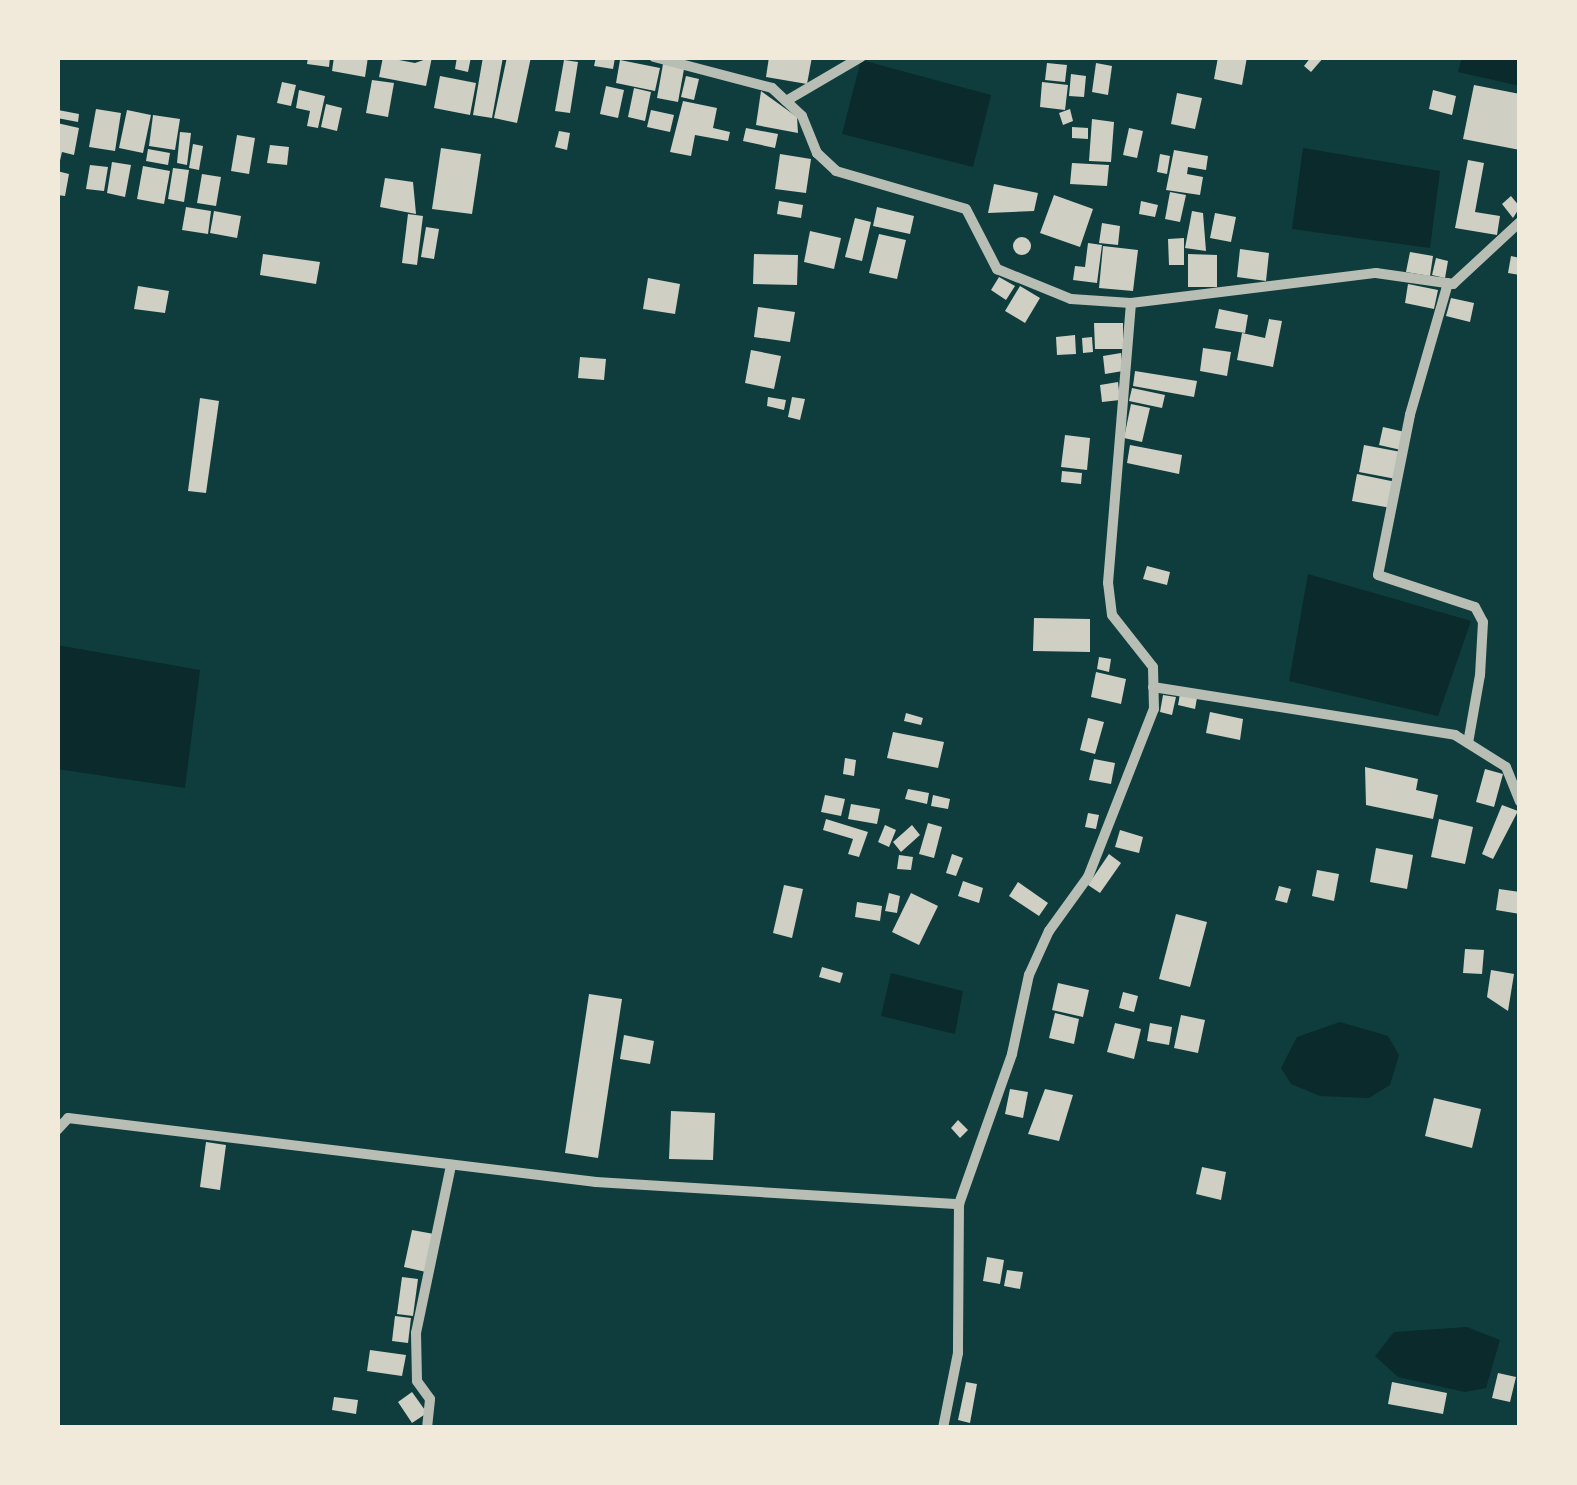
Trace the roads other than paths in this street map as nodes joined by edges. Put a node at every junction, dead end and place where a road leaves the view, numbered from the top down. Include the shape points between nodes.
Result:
1 (654, 57) edge
2 (739, 57) edge
3 (861, 57) edge
4 (734, 75) junction
5 (786, 101) junction
6 (1520, 221) edge
7 (1448, 283) junction
8 (1131, 303) junction
9 (1154, 687) junction
10 (1468, 743) junction
11 (1520, 801) edge
12 (57, 1130) edge
13 (451, 1165) junction
14 (958, 1204) junction
15 (427, 1428) edge
16 (943, 1428) edge

1 - 4 street
2 - 4 street
3 - 5 street
4 - 5 street
5 - 8 street via 836,171 966,209 997,269 1071,298
6 - 7 street
7 - 8 street via 1376,273
7 - 10 street via 1378,575 1475,607 1483,622
8 - 9 street via 1108,583 1112,615 1153,668
9 - 10 street
9 - 14 street via 1148,739 1124,775 1088,878 1029,975 1012,1054
10 - 11 street via 1506,766
12 - 13 street via 68,1118
13 - 14 street
13 - 15 street via 416,1334 417,1382 430,1399
14 - 16 street via 958,1353

